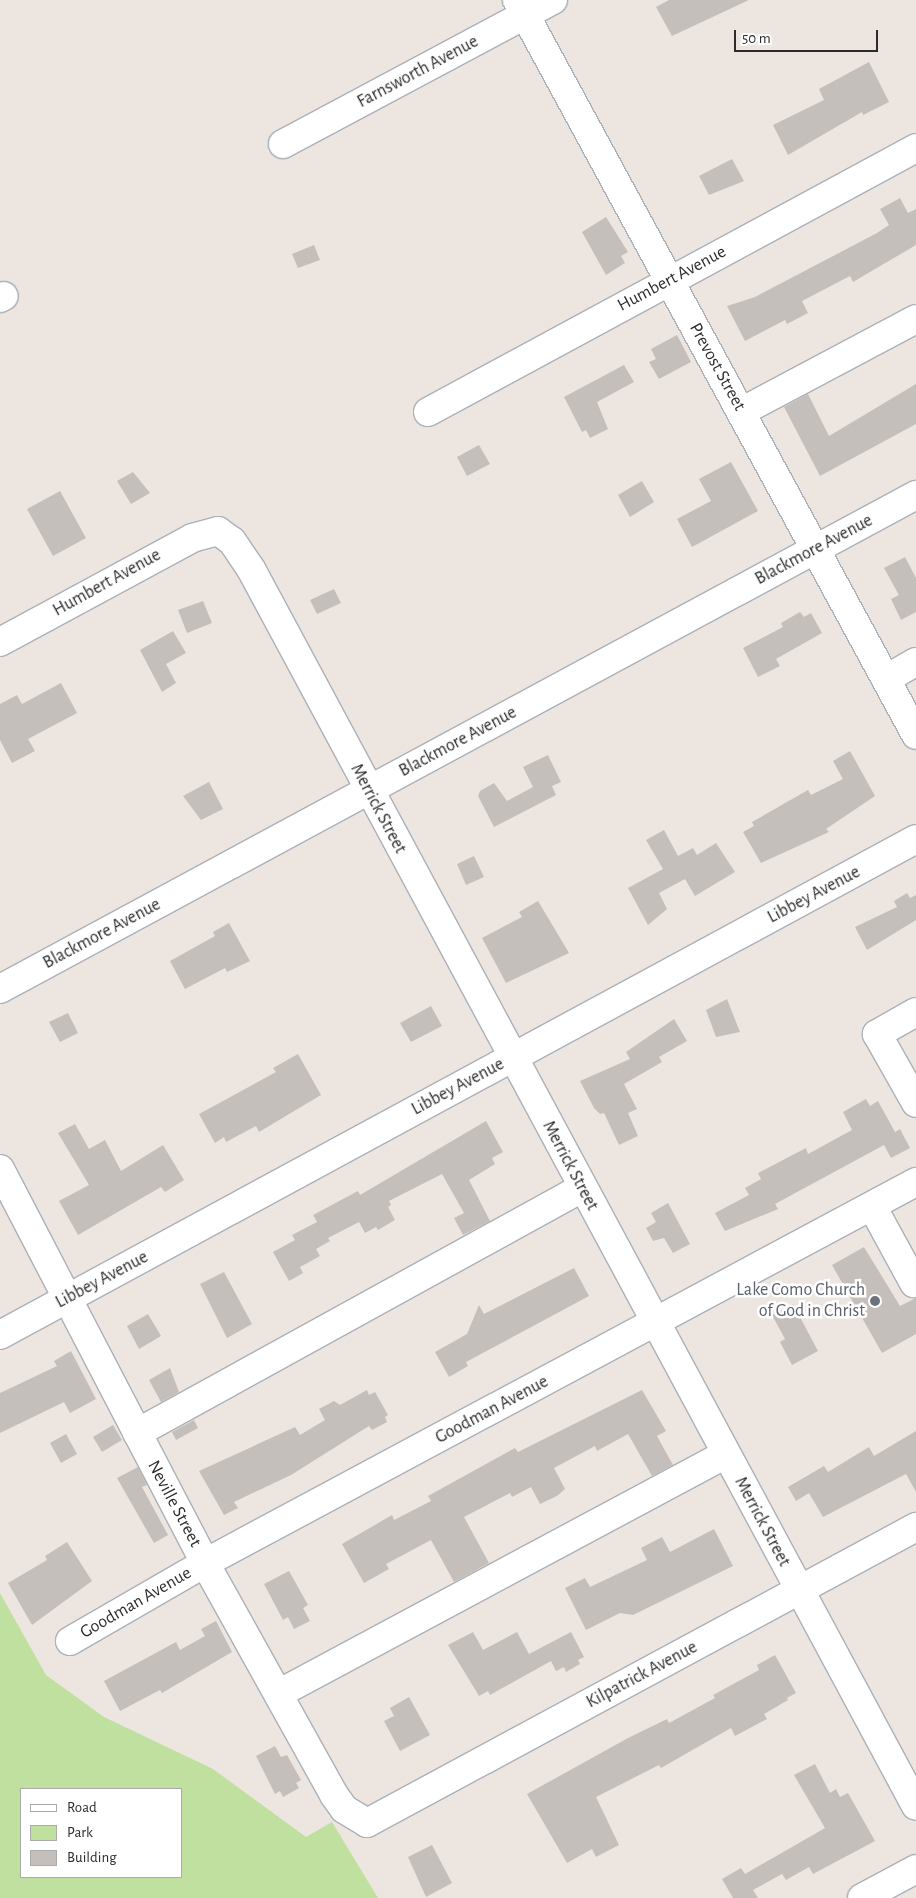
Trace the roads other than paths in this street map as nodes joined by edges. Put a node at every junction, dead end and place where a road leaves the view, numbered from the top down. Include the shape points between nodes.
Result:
1 (553, 0) edge
2 (521, 8) edge
3 (283, 144) dead end
4 (916, 148) edge
5 (669, 280) junction
6 (916, 320) edge
7 (428, 412) dead end
8 (741, 412) junction
9 (916, 495) edge
10 (218, 531) joint
11 (815, 549) junction
12 (0, 642) edge
13 (916, 662) edge
14 (886, 679) junction
15 (916, 735) edge
16 (368, 791) junction
17 (916, 839) edge
18 (0, 989) edge
19 (916, 1013) edge
20 (512, 1058) junction
21 (916, 1103) edge
22 (0, 1170) edge
23 (582, 1188) junction
24 (913, 1191) edge
25 (872, 1206) junction
26 (914, 1283) dead end
27 (66, 1299) junction
28 (655, 1322) junction
29 (0, 1335) edge
30 (137, 1433) junction
31 (726, 1454) junction
32 (916, 1527) edge
33 (205, 1563) junction
34 (799, 1590) junction
35 (70, 1641) dead end
36 (278, 1694) junction
37 (916, 1806) edge
38 (367, 1823) joint
39 (916, 1869) edge
40 (862, 1898) edge

1 - 2 street, Farnsworth Avenue
2 - 3 street, Farnsworth Avenue
2 - 5 street, Prevost Street
4 - 5 street, Humbert Avenue
5 - 7 street, Humbert Avenue
5 - 8 street, Prevost Street
6 - 8 street
8 - 11 street, Prevost Street
9 - 11 street, Blackmore Avenue
10 - 12 street, Humbert Avenue via 192,538
10 - 16 street, Merrick Street via 232,541 251,568
11 - 14 street, Prevost Street
11 - 16 street, Blackmore Avenue
13 - 14 street
14 - 15 street, Prevost Street
16 - 18 street, Blackmore Avenue
16 - 20 street, Merrick Street
17 - 20 street, Libbey Avenue
19 - 21 street via 877,1034
20 - 23 street, Merrick Street
20 - 27 street, Libbey Avenue
22 - 27 street, Neville Street
23 - 28 street, Merrick Street
23 - 30 street
24 - 25 street, Goodman Avenue
25 - 26 street
25 - 28 street, Goodman Avenue
27 - 29 street, Libbey Avenue
27 - 30 street, Neville Street
28 - 31 street, Merrick Street
28 - 33 street, Goodman Avenue
30 - 33 street, Neville Street
31 - 34 street, Merrick Street
31 - 36 street
32 - 34 street, Kilpatrick Avenue
33 - 35 street, Goodman Avenue
33 - 36 street, Neville Street
34 - 37 street, Merrick Street
34 - 38 street, Kilpatrick Avenue
36 - 38 street, Neville Street via 334,1795 344,1809
39 - 40 street

